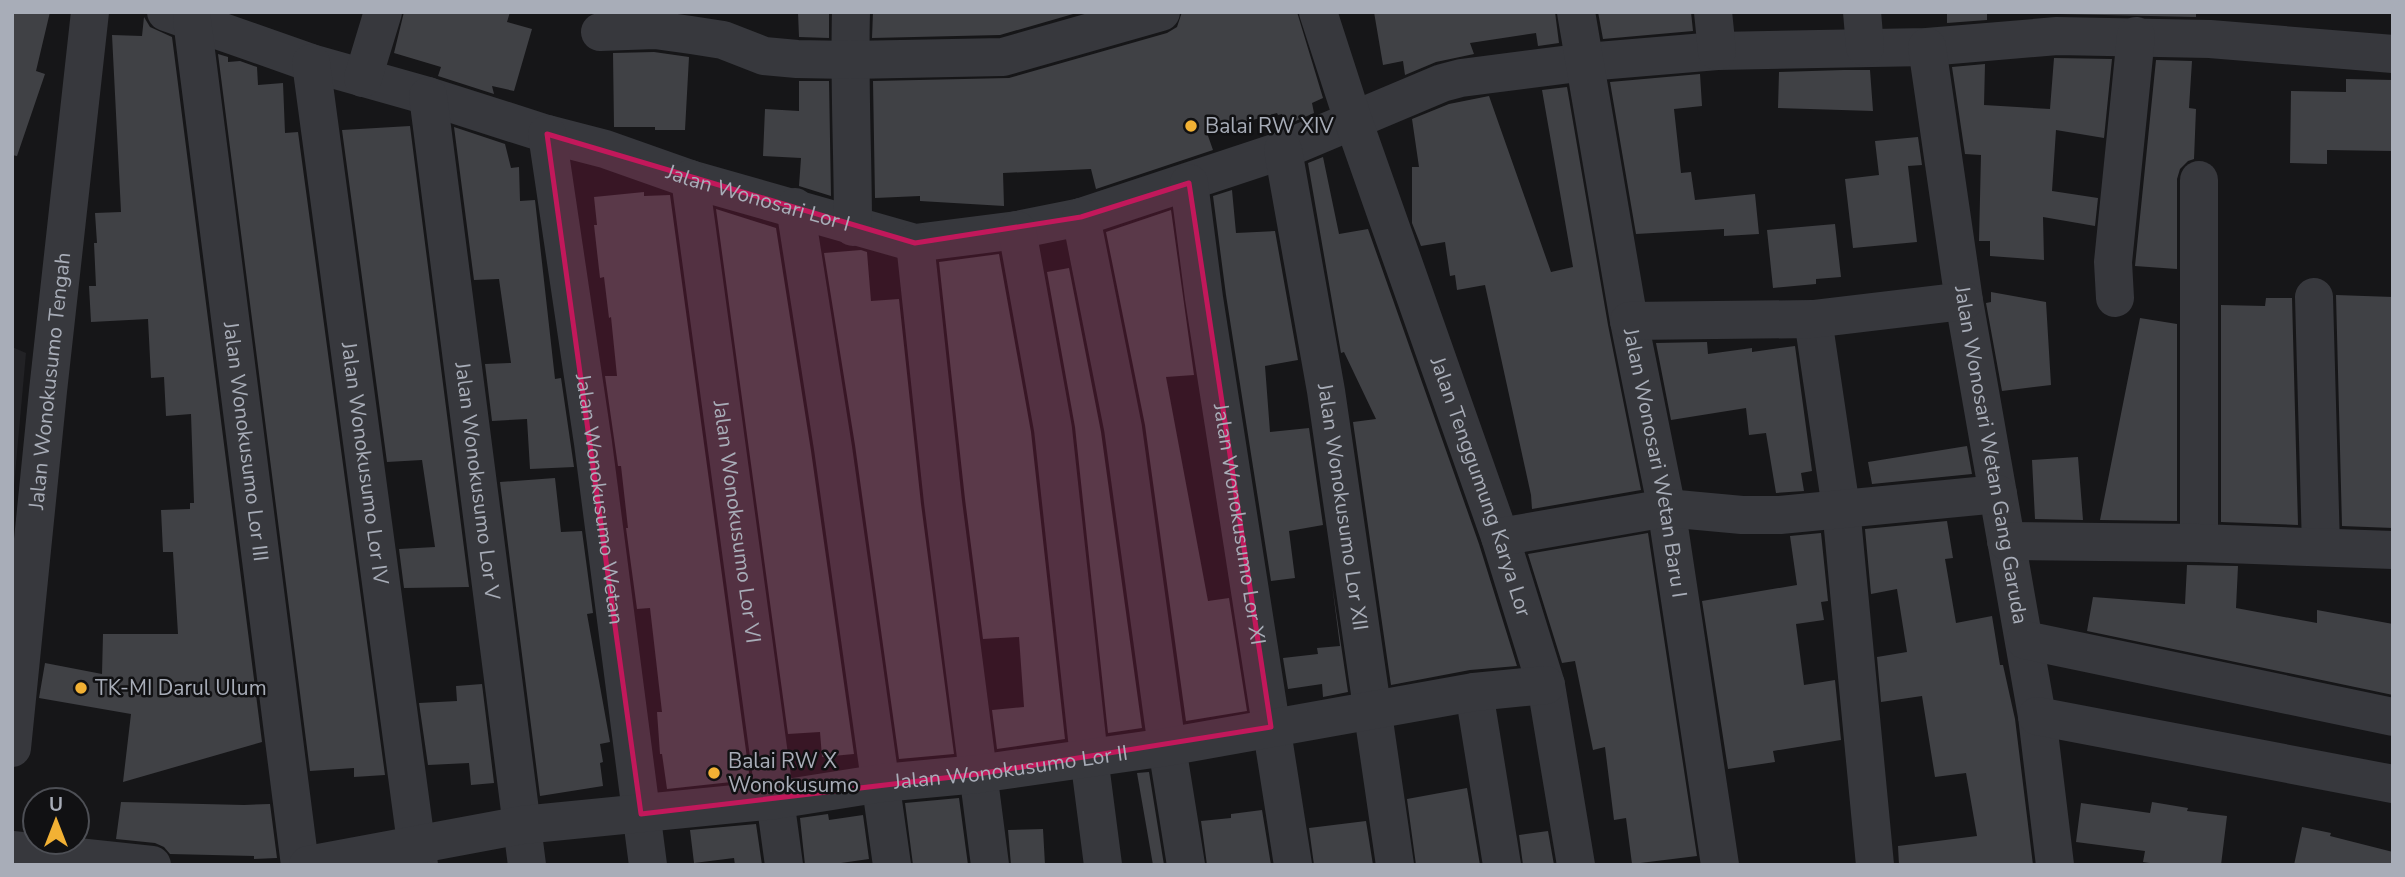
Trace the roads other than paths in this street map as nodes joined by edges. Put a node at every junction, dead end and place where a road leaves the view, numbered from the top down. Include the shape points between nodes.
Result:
1 (90, 12) edge
2 (383, 12) edge
3 (851, 12) edge
4 (1161, 12) edge
5 (1318, 12) edge
6 (1576, 12) edge
7 (1713, 12) edge
8 (179, 16) edge
9 (2060, 24) edge
10 (2215, 26) edge
11 (1864, 30) edge
12 (600, 32) dead end
13 (2136, 36) junction
14 (1927, 47) junction
15 (1717, 51) junction
16 (2393, 54) edge
17 (850, 60) junction
18 (1586, 62) junction
19 (311, 63) junction
20 (363, 78) junction
21 (428, 96) junction
22 (1353, 120) junction
23 (547, 134) junction
24 (1283, 150) junction
25 (690, 179) junction
26 (2199, 180) dead end
27 (1189, 183) junction
28 (794, 207) junction
29 (1081, 217) junction
30 (853, 227) junction
31 (1017, 230) junction
32 (915, 243) junction
33 (2314, 297) dead end
34 (2115, 299) dead end
35 (1964, 301) junction
36 (1813, 319) junction
37 (1629, 321) junction
38 (1998, 494) junction
39 (1666, 508) junction
40 (1841, 509) junction
41 (1500, 537) junction
42 (2006, 541) junction
43 (2199, 542) junction
44 (2321, 547) junction
45 (2393, 550) edge
46 (2025, 640) junction
47 (1546, 685) junction
48 (1474, 692) junction
49 (1373, 711) junction
50 (2037, 716) junction
51 (2393, 717) edge
52 (1271, 727) junction
53 (1167, 747) junction
54 (12, 748) edge
55 (1088, 757) junction
56 (978, 774) junction
57 (882, 783) junction
58 (2393, 784) edge
59 (775, 800) junction
60 (641, 814) junction
61 (522, 825) junction
62 (12, 850) edge
63 (417, 854) edge
64 (2063, 864) edge
65 (152, 865) edge
66 (300, 865) edge
67 (308, 865) edge
68 (527, 865) edge
69 (648, 865) edge
70 (784, 865) edge
71 (892, 865) edge
72 (990, 865) edge
73 (1104, 865) edge
74 (1186, 865) edge
75 (1293, 865) edge
76 (1395, 865) edge
77 (1502, 865) edge
78 (1577, 865) edge
79 (1720, 865) edge
80 (1875, 865) edge

1 - 54 street, Jalan Wonokusumo Tengah
2 - 20 street
3 - 17 street
4 - 17 street via 1003,57
5 - 22 street, Jalan Tenggumung Karya Lor
6 - 18 street, Jalan Wonosari Wetan Baru I
7 - 15 street
8 - 19 street, Jalan Wonosari Lor I
8 - 66 street, Jalan Wonokusumo Lor III
9 - 13 street, Jalan Wonosari Lor I
9 - 14 street, Jalan Wonosari Lor I
10 - 13 street, Jalan Wonosari Lor I
10 - 16 street, Jalan Wonosari Lor I
11 - 14 street, Jalan Wonosari Lor I
11 - 15 street, Jalan Wonosari Lor I
12 - 17 street via 655,30 723,40 764,56
13 - 34 street via 2113,262
14 - 35 street, Jalan Wonosari Wetan Gang Garuda
15 - 18 street, Jalan Wonosari Lor I
17 - 30 street
18 - 22 street, Jalan Wonosari Lor I via 1461,78
18 - 37 street, Jalan Wonosari Wetan Baru I
19 - 20 street, Jalan Wonosari Lor I
19 - 63 street, Jalan Wonokusumo Lor IV
20 - 21 street, Jalan Wonosari Lor I
21 - 23 street, Jalan Wonosari Lor I
21 - 61 street, Jalan Wonokusumo Lor V
22 - 24 street, Jalan Wonosari Lor I
22 - 41 street, Jalan Tenggumung Karya Lor
23 - 25 street, Jalan Wonosari Lor I
23 - 60 street, Jalan Wonokusumo Wetan
24 - 27 street, Jalan Wonosari Lor I
24 - 49 street, Jalan Wonokusumo Lor XII via 1326,391
25 - 28 street, Jalan Wonosari Lor I
25 - 59 street, Jalan Wonokusumo Lor VI
26 - 43 street
27 - 29 street, Jalan Wonosari Lor I
27 - 52 street, Jalan Wonokusumo Lor XI
28 - 30 street, Jalan Wonosari Lor I
28 - 57 street
29 - 31 street, Jalan Wonosari Lor I
29 - 53 street via 1123,428
30 - 32 street, Jalan Wonosari Lor I
31 - 32 street, Jalan Wonosari Lor I
31 - 55 street via 1053,429
32 - 56 street
33 - 44 street
35 - 36 street
35 - 38 street, Jalan Wonosari Wetan Gang Garuda
36 - 37 street
36 - 40 street
37 - 39 street, Jalan Wonosari Wetan Baru I
38 - 40 street
38 - 42 street, Jalan Wonosari Wetan Gang Garuda
39 - 40 street via 1742,515
39 - 41 street
39 - 79 street, Jalan Wonosari Wetan Baru I
40 - 80 street
41 - 47 street, Jalan Tenggumung Karya Lor
42 - 43 street
42 - 46 street, Jalan Wonosari Wetan Gang Garuda
43 - 44 street
44 - 45 street
46 - 50 street, Jalan Wonosari Wetan Gang Garuda
46 - 51 street
47 - 48 street, Jalan Wonokusumo Lor II
47 - 78 street, Jalan Tenggumung Karya Lor
48 - 49 street, Jalan Wonokusumo Lor II
48 - 77 street
49 - 52 street, Jalan Wonokusumo Lor II
49 - 76 street, Jalan Wonokusumo Lor XII
50 - 58 street
50 - 64 street, Jalan Wonosari Wetan Gang Garuda
52 - 53 street, Jalan Wonokusumo Lor II
52 - 75 street, Jalan Wonokusumo Lor XI
53 - 55 street, Jalan Wonokusumo Lor II
53 - 74 street
55 - 56 street, Jalan Wonokusumo Lor II
55 - 73 street
56 - 57 street, Jalan Wonokusumo Lor II
56 - 72 street
57 - 59 street, Jalan Wonokusumo Lor II
57 - 71 street
59 - 60 street, Jalan Wonokusumo Lor II
59 - 70 street, Jalan Wonokusumo Lor VI
60 - 61 street, Jalan Wonokusumo Lor II
60 - 69 street, Jalan Wonokusumo Wetan
61 - 63 street, Jalan Wonokusumo Lor II
61 - 68 street, Jalan Wonokusumo Lor V
62 - 65 street
63 - 67 street, Jalan Wonokusumo Lor II

